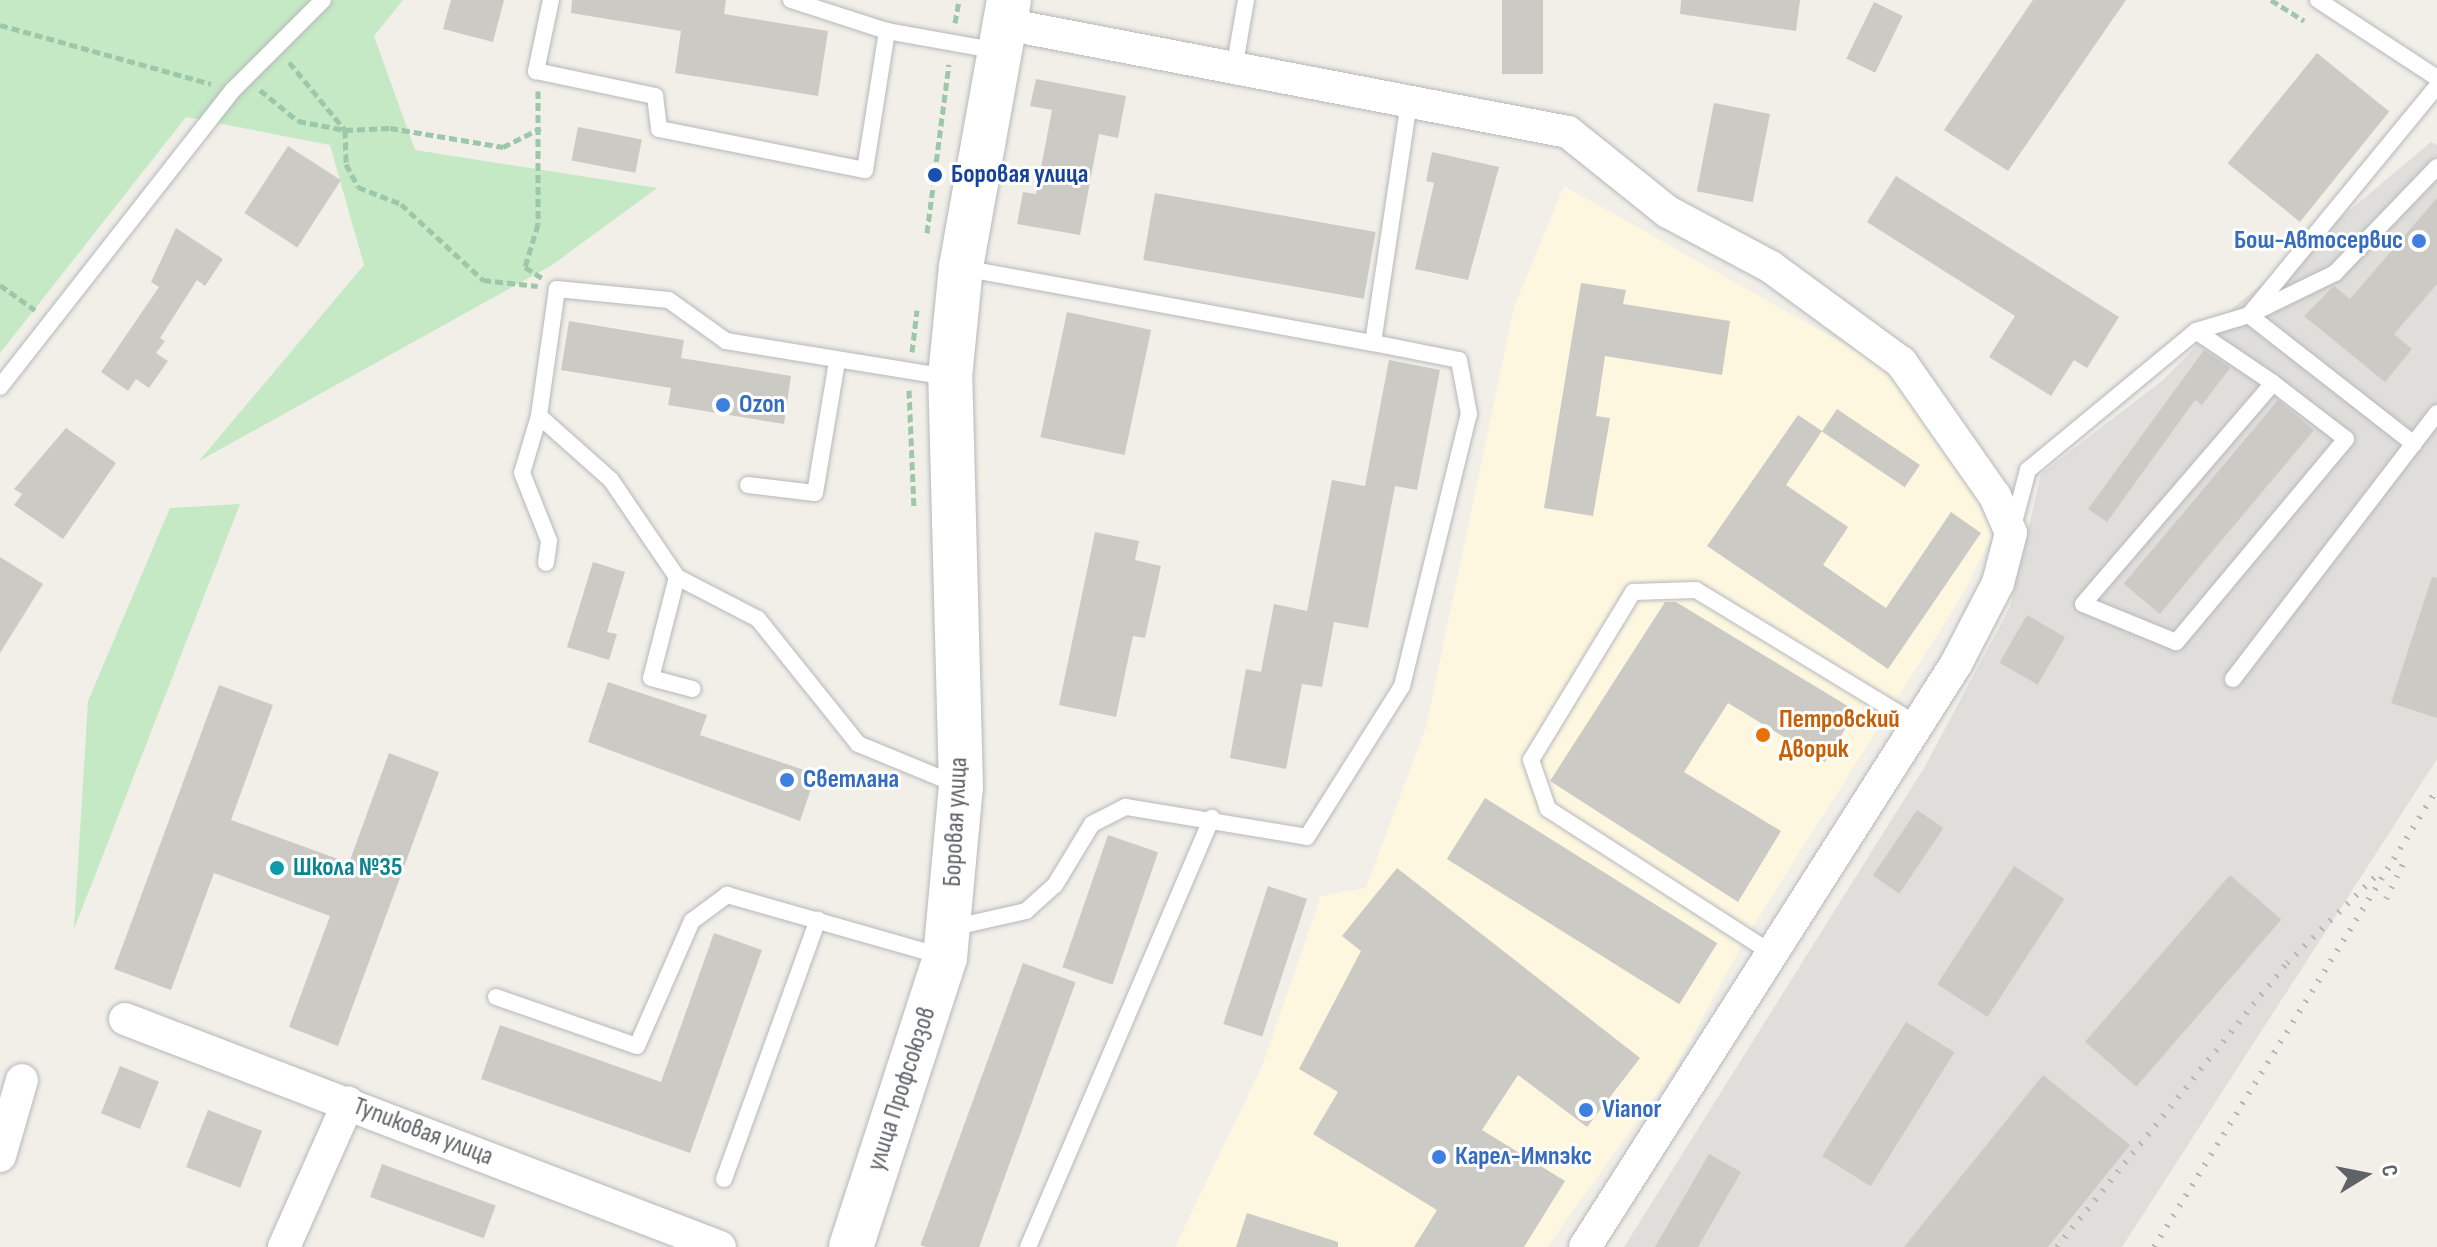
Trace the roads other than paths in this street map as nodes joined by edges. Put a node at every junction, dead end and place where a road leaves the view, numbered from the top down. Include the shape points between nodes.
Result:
1 (323, 0) edge
2 (551, 0) edge
3 (791, 0) edge
4 (1246, 0) edge
5 (2318, 0) edge
6 (1005, 25) edge
7 (887, 31) junction
8 (1234, 69) junction
9 (2437, 78) edge
10 (2437, 86) edge
11 (1409, 103) junction
12 (2437, 167) edge
13 (943, 259) junction
14 (2249, 315) junction
15 (2196, 331) junction
16 (1373, 343) junction
17 (837, 362) junction
18 (929, 376) junction
19 (2273, 383) junction
20 (0, 387) edge
21 (2437, 413) edge
22 (539, 416) junction
23 (2414, 444) junction
24 (748, 485) dead end
25 (2011, 533) junction
26 (546, 563) dead end
27 (677, 577) junction
28 (2233, 679) dead end
29 (693, 689) dead end
30 (1918, 725) junction
31 (961, 787) junction
32 (1212, 818) junction
33 (818, 919) junction
34 (947, 943) junction
35 (1773, 954) junction
36 (496, 997) dead end
37 (125, 1019) dead end
38 (22, 1080) dead end
39 (348, 1103) junction
40 (0, 1156) edge
41 (724, 1179) dead end
42 (284, 1247) edge
43 (720, 1247) edge
44 (851, 1247) edge
45 (1028, 1247) edge
46 (1585, 1247) edge

1 - 20 lane via 240,85
2 - 7 lane via 536,71 655,96 659,129 865,170
3 - 7 lane
4 - 8 lane
5 - 9 lane
6 - 7 lane via 952,41
6 - 8 street
6 - 13 main road, Боровая улица
8 - 11 street
10 - 14 lane
11 - 16 lane
11 - 25 street via 1568,132 1668,212 1829,305 1901,362 1995,496
12 - 14 lane via 2335,273
13 - 16 lane
13 - 18 main road, Боровая улица
14 - 15 lane
14 - 23 lane
15 - 19 lane
15 - 25 lane via 2028,470
16 - 32 lane via 1459,360 1469,414 1402,686 1307,837
17 - 18 lane
17 - 22 lane via 726,341 669,300 557,289
17 - 24 lane via 815,493
18 - 31 main road, Боровая улица
19 - 19 lane via 2346,439 2176,642 2083,604
21 - 23 lane
22 - 26 lane via 522,473 549,541
22 - 27 lane via 611,480
23 - 28 lane
25 - 30 street via 1998,583
27 - 29 lane via 651,678
27 - 31 lane via 758,619 858,744
30 - 35 street
30 - 35 lane via 1696,590 1633,592 1531,760 1548,809
31 - 34 main road, Боровая улица
32 - 34 lane via 1126,807 1092,824 1055,885 1026,911
32 - 45 lane
33 - 34 lane
33 - 36 lane via 727,895 692,921 637,1046
33 - 41 lane
34 - 44 main road, улица Профсоюзов
35 - 46 street
37 - 39 street, Тупиковая улица
38 - 40 street
39 - 42 street
39 - 43 street, Тупиковая улица

